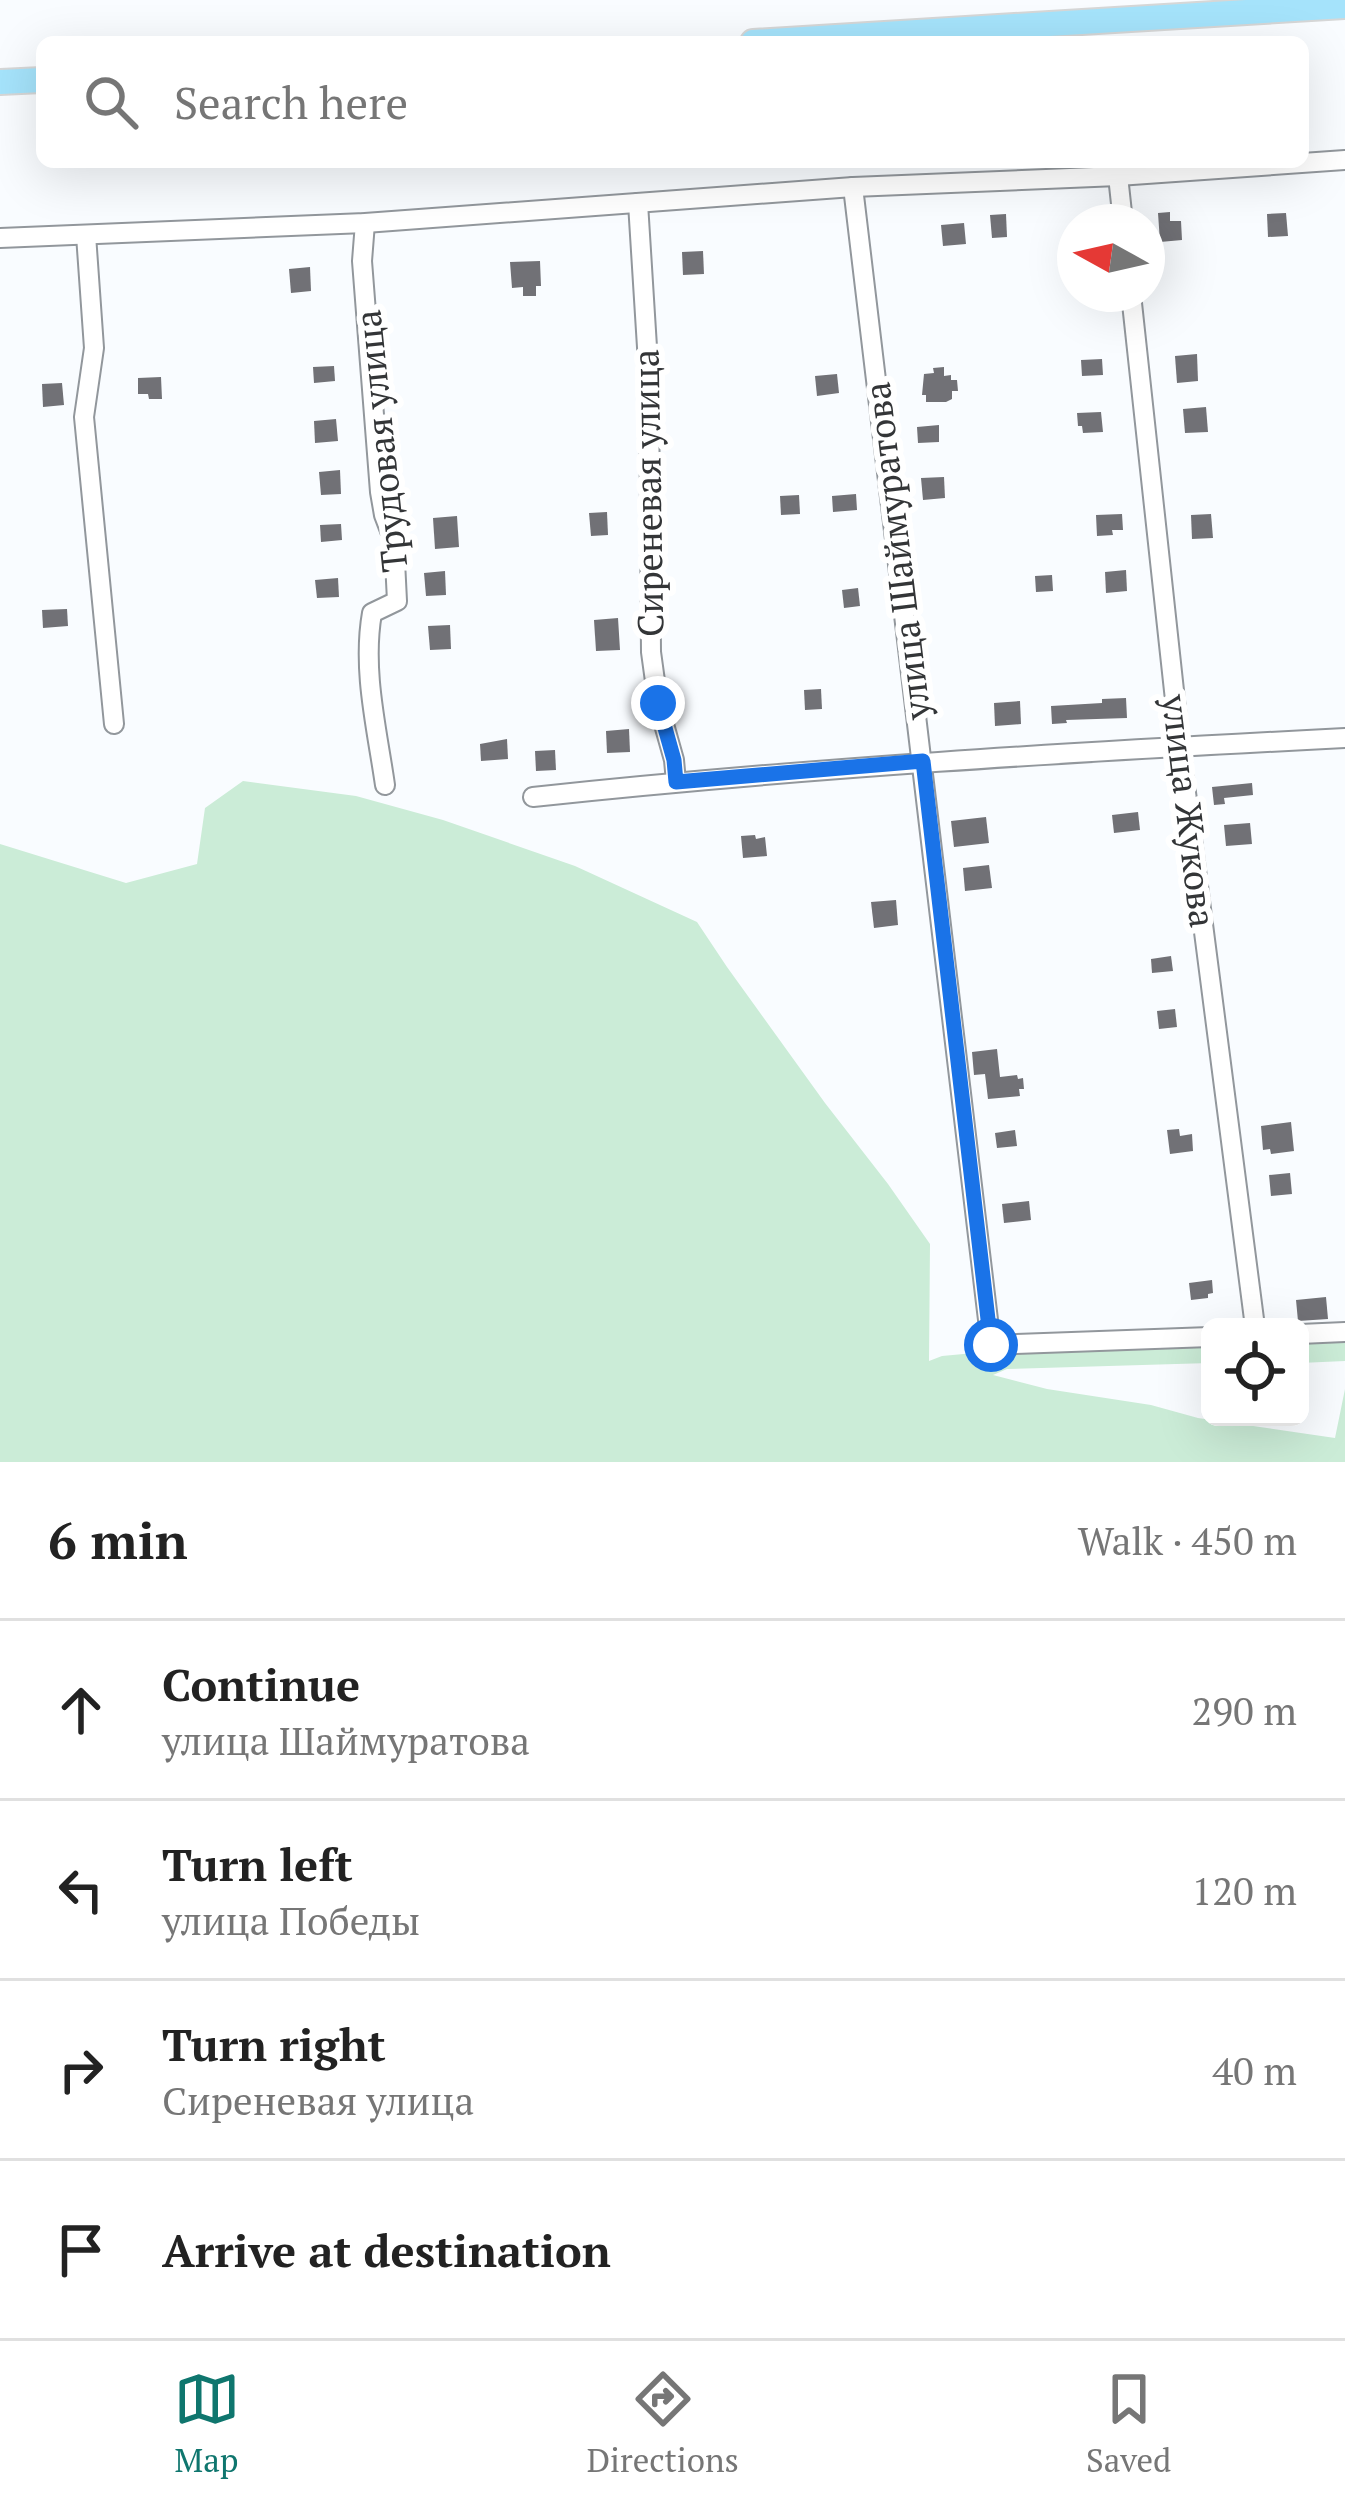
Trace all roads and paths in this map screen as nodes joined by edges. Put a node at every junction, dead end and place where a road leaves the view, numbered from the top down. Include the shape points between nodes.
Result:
1 (1345, 6) edge
2 (852, 36) edge
3 (36, 80) edge
4 (0, 82) edge
5 (1345, 160) edge
6 (1309, 163) edge
7 (1232, 168) edge
8 (1118, 176) junction
9 (853, 188) junction
10 (638, 203) junction
11 (1122, 204) edge
12 (365, 223) junction
13 (86, 235) junction
14 (0, 238) edge
15 (1133, 312) edge
16 (114, 724) dead end
17 (1345, 738) edge
18 (1180, 746) junction
19 (923, 761) junction
20 (676, 782) junction
21 (386, 785) dead end
22 (533, 797) dead end
23 (1254, 1318) edge
24 (1345, 1332) edge
25 (1309, 1334) edge
26 (1201, 1337) edge

1 - 2 main road
3 - 4 main road
5 - 6 street
7 - 8 street
8 - 9 street
8 - 11 street
9 - 10 street
9 - 19 street, улица Шаймуратова
10 - 12 street
10 - 20 street, Сиреневая улица via 651,652
12 - 13 street
12 - 21 street, Трудовая улица via 380,492 394,541 397,601 372,613 368,634
13 - 14 street
13 - 16 street via 94,348 84,417
15 - 18 street, улица Жукова
17 - 18 street
18 - 19 street
18 - 23 street, улица Жукова
19 - 20 street
19 - 26 street, улица Шаймуратова via 991,1345
20 - 22 street
24 - 25 street

